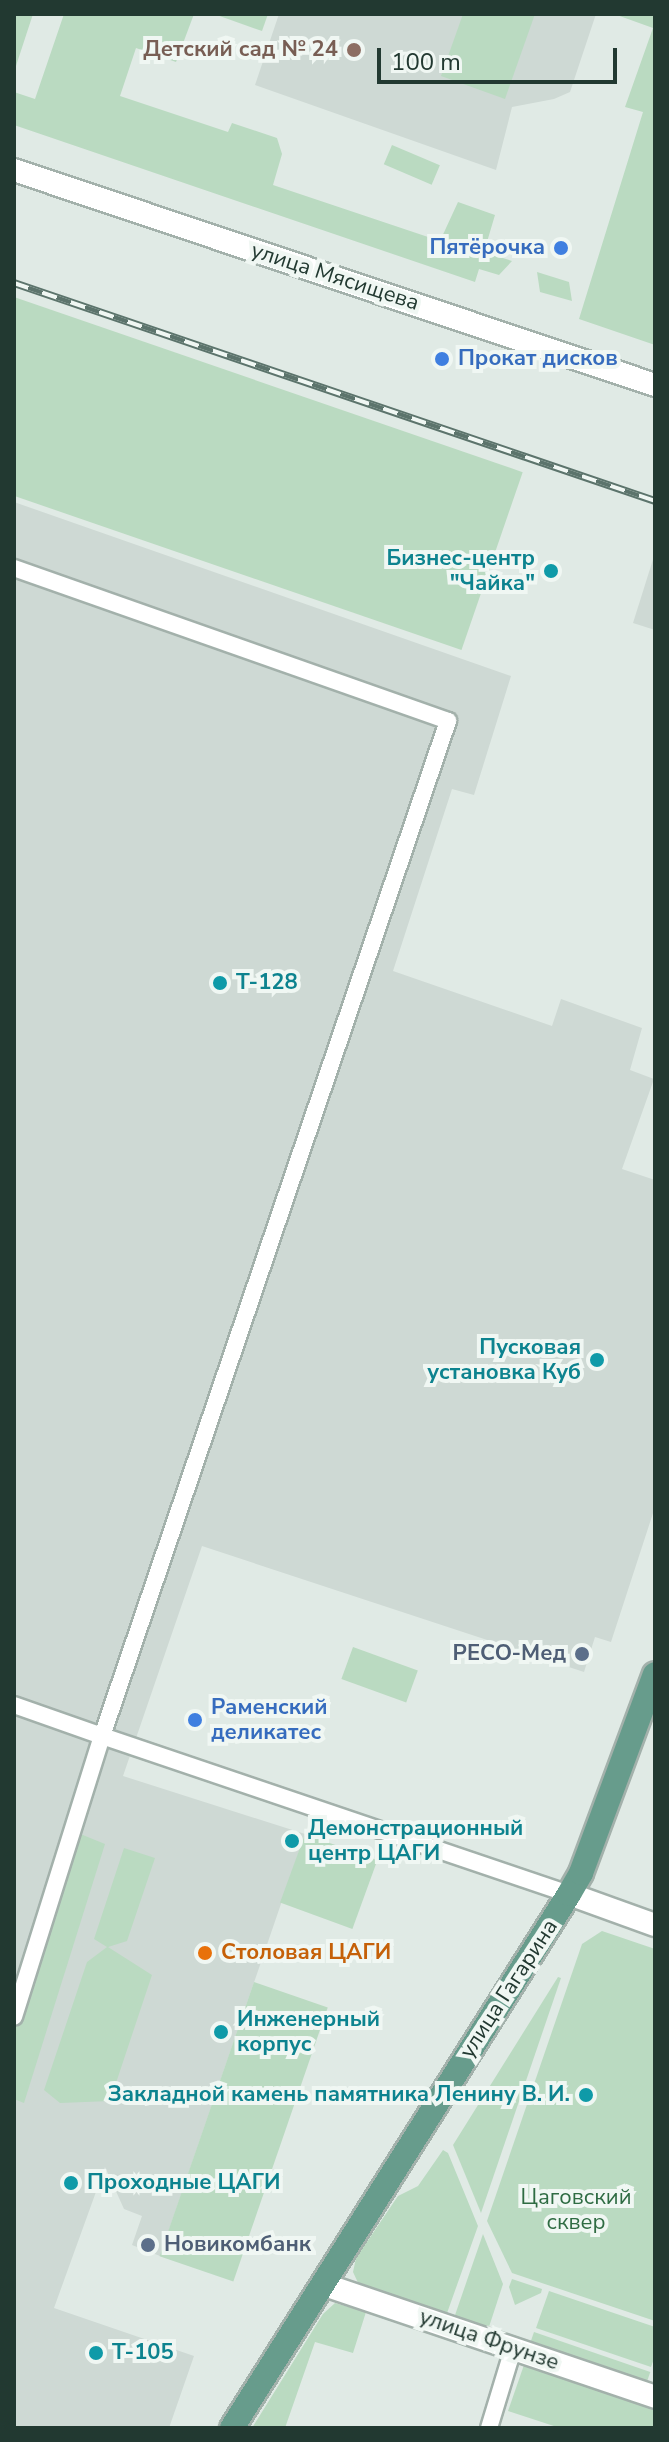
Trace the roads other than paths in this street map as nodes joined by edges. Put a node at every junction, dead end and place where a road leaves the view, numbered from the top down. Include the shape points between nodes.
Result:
1 (14, 170) edge
2 (655, 385) edge
3 (14, 568) edge
4 (655, 1674) edge
5 (14, 1705) edge
6 (102, 1736) junction
7 (569, 1894) junction
8 (655, 1925) edge
9 (14, 2017) edge
10 (322, 2284) junction
11 (513, 2349) junction
12 (655, 2397) edge
13 (232, 2428) edge
14 (489, 2428) edge

1 - 2 main road, улица Мясищева
3 - 6 street via 448,721
4 - 7 main road, улица Гагарина
5 - 6 street
6 - 7 street
6 - 9 street
7 - 8 main road
7 - 10 main road, улица Гагарина
10 - 11 main road, улица Фрунзе
10 - 13 main road, улица Гагарина
11 - 12 main road, улица Фрунзе
11 - 14 street

